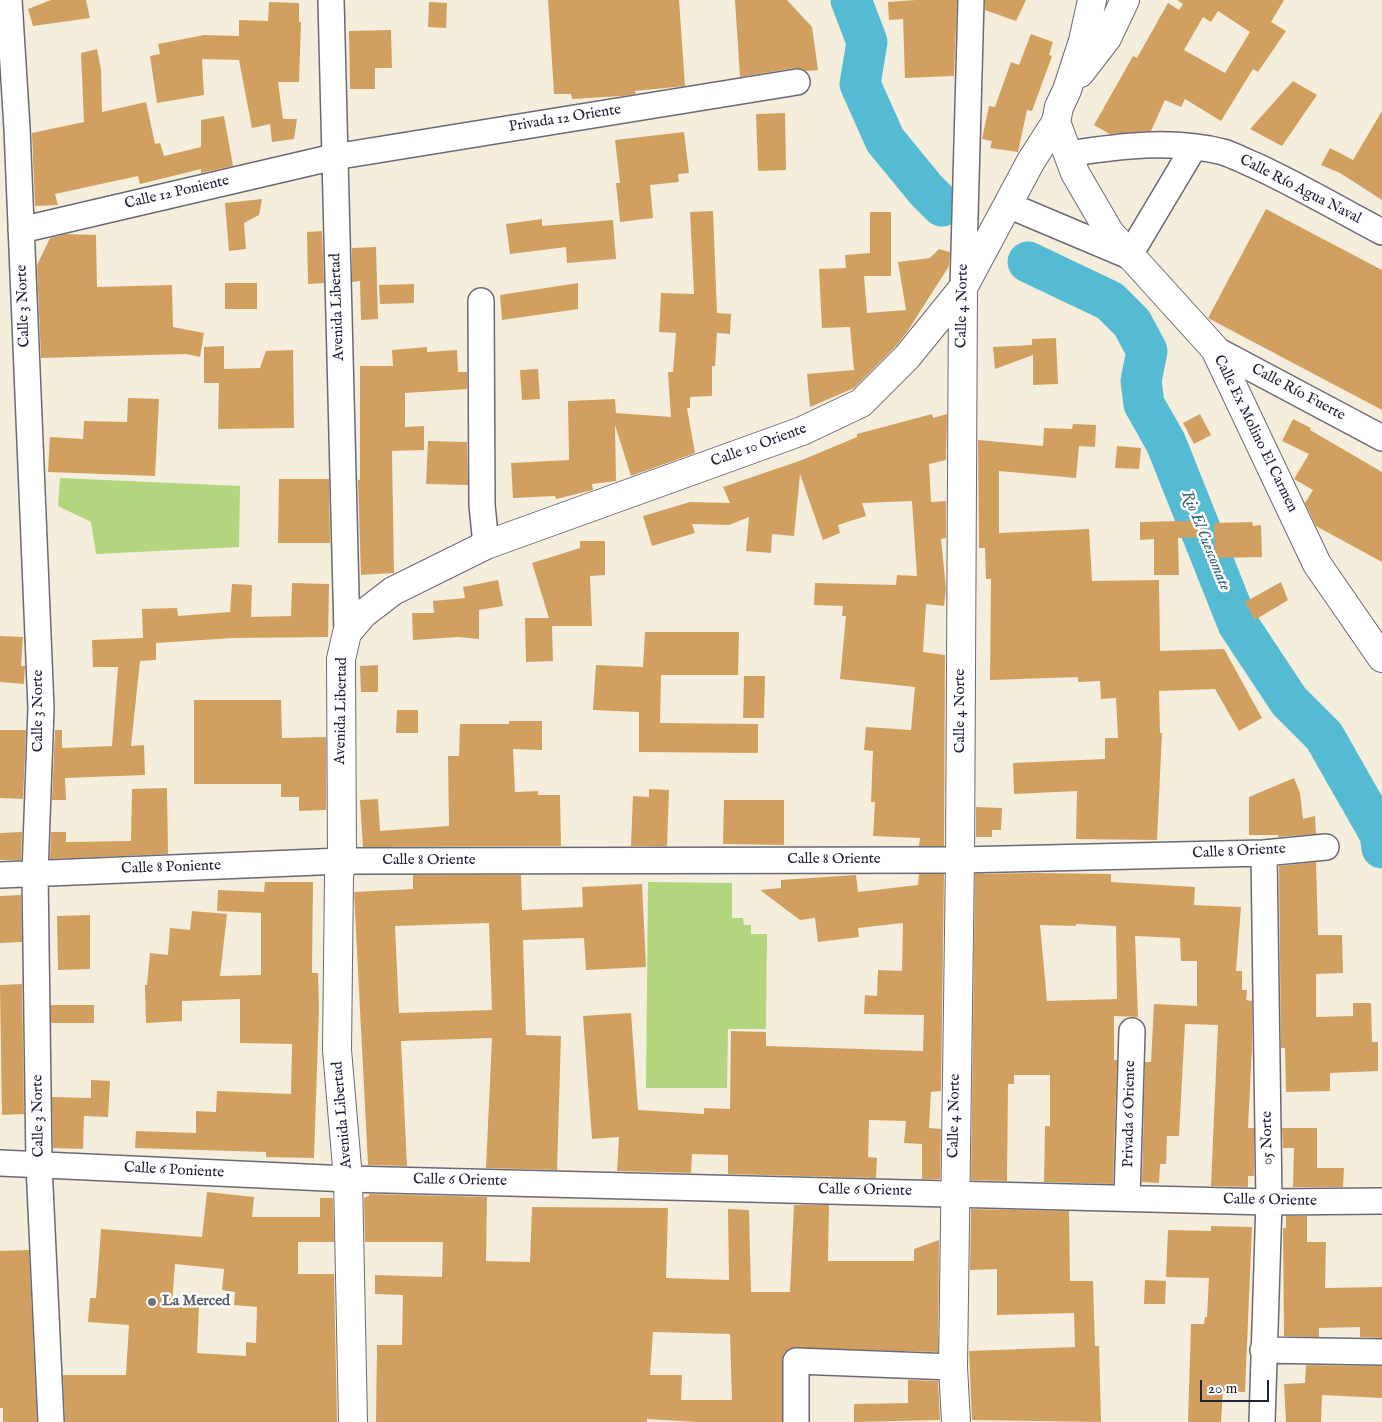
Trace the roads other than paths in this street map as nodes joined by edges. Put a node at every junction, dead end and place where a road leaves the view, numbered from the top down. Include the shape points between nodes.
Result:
1 (9, 0) edge
2 (331, 0) edge
3 (971, 0) edge
4 (1092, 0) edge
5 (1125, 0) edge
6 (797, 82) dead end
7 (1067, 90) junction
8 (1056, 122) junction
9 (9, 129) edge
10 (1194, 147) junction
11 (1068, 154) junction
12 (334, 157) junction
13 (1008, 204) junction
14 (21, 230) junction
15 (1382, 232) edge
16 (1129, 256) junction
17 (963, 288) junction
18 (481, 301) dead end
19 (1214, 349) junction
20 (1382, 438) edge
21 (486, 545) junction
22 (347, 633) junction
23 (1382, 658) edge
24 (1326, 847) dead end
25 (1264, 853) junction
26 (960, 860) junction
27 (342, 861) junction
28 (35, 873) junction
29 (0, 875) edge
30 (1132, 1031) dead end
31 (0, 1163) edge
32 (39, 1165) junction
33 (348, 1179) junction
34 (954, 1193) junction
35 (1127, 1198) junction
36 (1269, 1202) junction
37 (1382, 1202) edge
38 (1263, 1350) junction
39 (1382, 1352) edge
40 (953, 1368) junction
41 (51, 1422) edge
42 (353, 1422) edge
43 (796, 1422) edge
44 (956, 1422) edge
45 (1262, 1422) edge

1 - 9 street, Calle 3 Norte
2 - 12 street, Avenida Libertad
3 - 17 street, Calle 4 Norte
4 - 7 main road via 1084,41
5 - 7 main road via 1107,38
6 - 12 street, Privada 12 Oriente
7 - 8 main road
8 - 11 main road, Calle Ex Molino El Carmen
8 - 13 main road, Calle 10 Oriente
9 - 14 street, Calle 3 Norte
10 - 11 street, Calle Río Agua Naval via 1159,145
10 - 15 street, Calle Río Agua Naval via 1224,152 1273,174
10 - 16 street
11 - 16 main road, Calle Ex Molino El Carmen via 1098,215
12 - 14 street, Calle 12 Poniente
12 - 22 street, Avenida Libertad
13 - 16 street
13 - 17 main road, Calle 10 Oriente
14 - 28 street, Calle 3 Norte via 40,708
16 - 19 main road, Calle Ex Molino El Carmen
17 - 21 main road, Calle 10 Oriente via 908,357 861,404 802,431
17 - 26 main road, Calle 4 Norte
18 - 21 street via 482,504
19 - 20 street, Calle Río Fuerte
19 - 23 main road, Calle Ex Molino El Carmen via 1317,564
21 - 22 main road, Calle 10 Oriente via 393,591 363,614
22 - 27 main road, Avenida Libertad via 341,659
24 - 25 street, Calle 8 Oriente
25 - 26 street, Calle 8 Oriente
25 - 36 street, 05 Norte
26 - 27 street, Calle 8 Oriente
26 - 34 main road, Calle 4 Norte
27 - 28 street, Calle 8 Poniente
27 - 33 main road, Avenida Libertad via 339,876 337,1050
28 - 29 street, Calle 8 Poniente
28 - 32 street, Calle 3 Norte
30 - 35 street, Privada 6 Oriente
31 - 32 street, Calle 6 Poniente
32 - 33 street, Calle 6 Poniente
32 - 41 street, Calle 3 Norte
33 - 34 street, Calle 6 Oriente
33 - 42 main road, Avenida Libertad
34 - 35 street, Calle 6 Oriente
34 - 40 main road, Calle 4 Norte
35 - 36 street, Calle 6 Oriente
36 - 37 street, Calle 6 Oriente
36 - 38 street, 05 Norte
38 - 39 street
38 - 45 street, 05 Norte
40 - 43 street via 796,1361
40 - 44 main road, Calle 4 Norte

